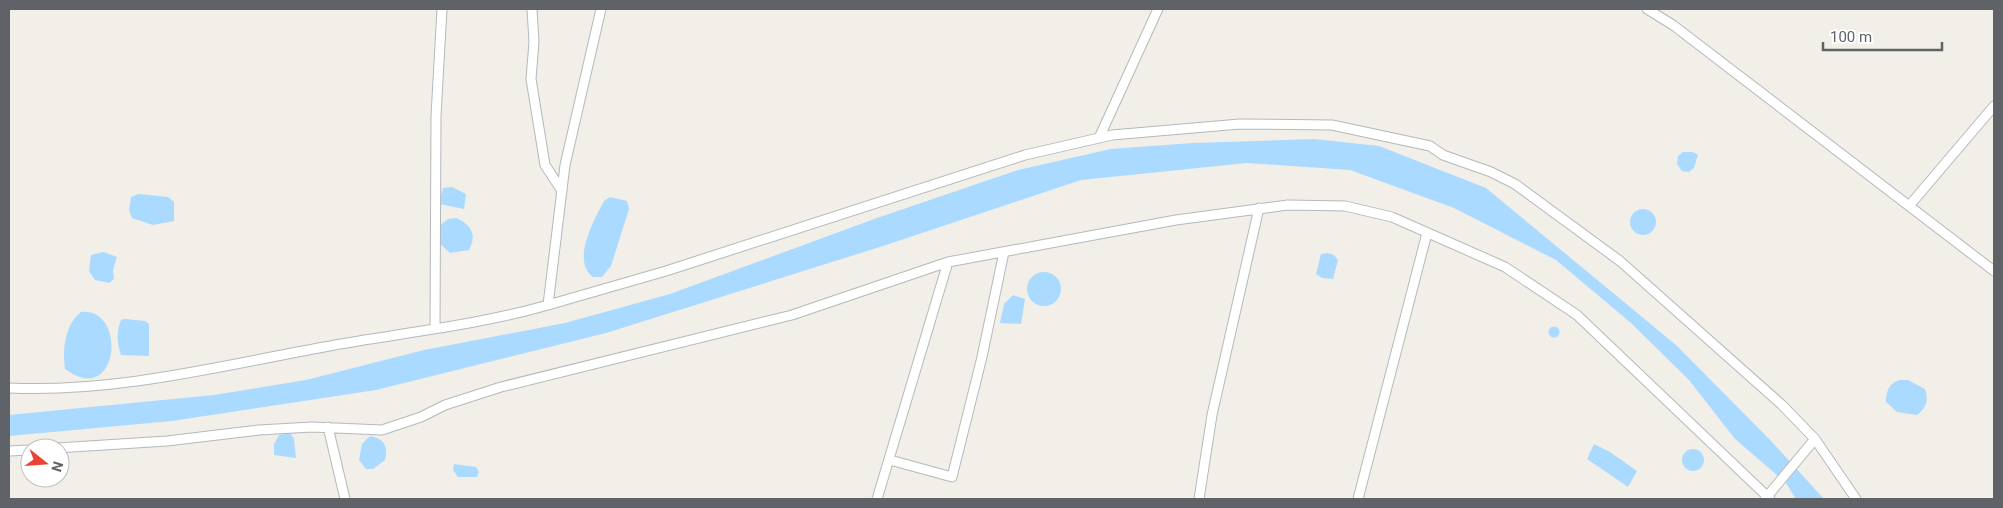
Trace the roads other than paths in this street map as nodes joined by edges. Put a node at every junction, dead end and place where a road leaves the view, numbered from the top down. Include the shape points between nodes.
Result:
1 (442, 9) edge
2 (532, 9) edge
3 (601, 9) edge
4 (1158, 9) edge
5 (1647, 9) edge
6 (1994, 106) edge
7 (1099, 138) junction
8 (562, 191) junction
9 (1909, 206) junction
10 (1259, 208) junction
11 (1427, 233) junction
12 (1004, 252) junction
13 (948, 262) junction
14 (1994, 271) edge
15 (548, 305) junction
16 (434, 328) junction
17 (9, 388) edge
18 (328, 427) junction
19 (1815, 439) junction
20 (70, 447) edge
21 (890, 460) junction
22 (1768, 498) edge
23 (345, 499) edge
24 (877, 499) edge
25 (1199, 499) edge
26 (1358, 499) edge
27 (1856, 499) edge

1 - 16 street via 436,116
2 - 8 street via 531,79 543,155 545,165
3 - 8 street
4 - 7 street
5 - 9 street via 1674,25
6 - 9 street
7 - 15 street via 1025,155 666,271
7 - 19 street via 1240,124 1332,125 1430,146 1443,155 1515,184 1620,261 1782,405
8 - 15 street
9 - 14 street
10 - 11 street via 1288,204 1345,206 1392,217
10 - 12 street
10 - 25 street via 1212,415
11 - 22 street via 1505,267 1577,314
11 - 26 street
12 - 13 street
12 - 21 street via 952,477
13 - 18 street via 792,315 501,387 382,430
13 - 21 street
15 - 16 street
16 - 17 street via 122,383
18 - 20 street
18 - 23 street
19 - 22 street
19 - 27 street
21 - 24 street

